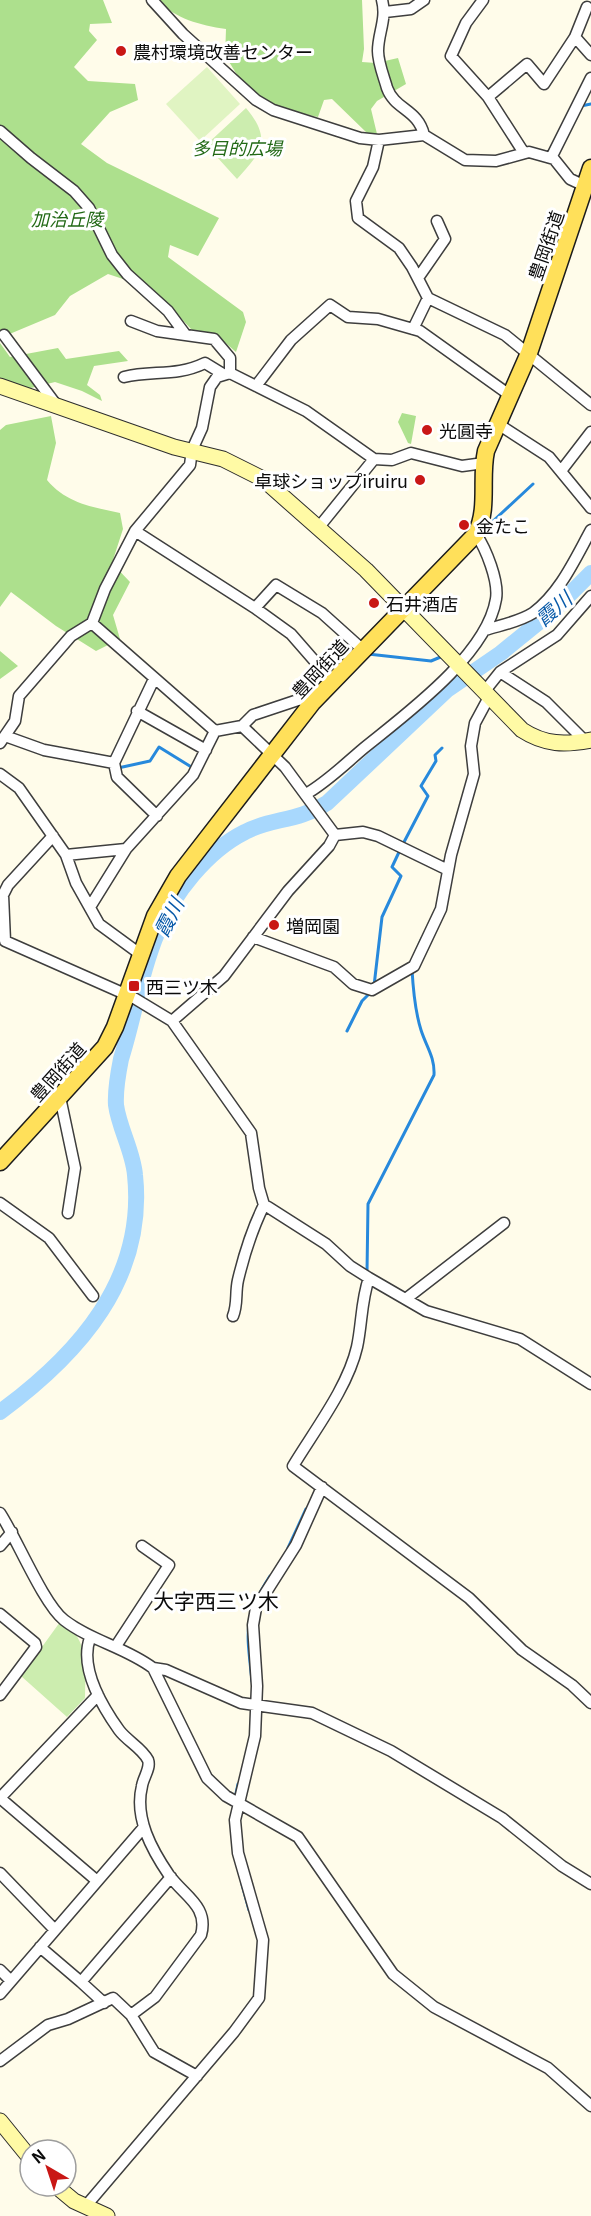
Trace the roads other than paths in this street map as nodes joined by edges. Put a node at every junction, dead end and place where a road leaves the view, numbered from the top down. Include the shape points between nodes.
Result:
1 (152, 0) edge
2 (382, 0) edge
3 (424, 0) edge
4 (578, 0) edge
5 (476, 3) edge
6 (589, 8) edge
7 (385, 12) junction
8 (575, 37) junction
9 (591, 55) edge
10 (591, 78) edge
11 (488, 97) junction
12 (0, 131) edge
13 (424, 135) junction
14 (379, 140) junction
15 (524, 153) junction
16 (551, 158) junction
17 (591, 168) edge
18 (585, 186) junction
19 (437, 221) dead end
20 (418, 278) junction
21 (428, 298) junction
22 (131, 321) dead end
23 (413, 329) junction
24 (185, 334) junction
25 (4, 335) dead end
26 (529, 354) junction
27 (226, 373) junction
28 (124, 377) dead end
29 (0, 386) edge
30 (256, 386) junction
31 (511, 396) junction
32 (591, 405) edge
33 (57, 406) junction
34 (498, 424) junction
35 (591, 432) edge
36 (192, 450) junction
37 (374, 459) junction
38 (484, 463) junction
39 (561, 471) junction
40 (591, 508) edge
41 (319, 527) junction
42 (591, 530) edge
43 (135, 531) junction
44 (476, 534) junction
45 (591, 596) edge
46 (255, 608) junction
47 (404, 608) junction
48 (89, 625) junction
49 (485, 630) junction
50 (362, 649) junction
51 (460, 664) junction
52 (500, 672) junction
53 (154, 680) junction
54 (332, 681) junction
55 (484, 691) junction
56 (312, 703) junction
57 (137, 711) junction
58 (242, 726) junction
59 (215, 731) junction
60 (3, 740) edge
61 (588, 741) edge
62 (206, 750) junction
63 (271, 752) junction
64 (114, 763) junction
65 (0, 774) edge
66 (306, 794) junction
67 (157, 816) junction
68 (335, 835) junction
69 (52, 836) junction
70 (126, 849) junction
71 (66, 855) junction
72 (448, 870) junction
73 (90, 907) junction
74 (253, 937) junction
75 (140, 954) junction
76 (130, 997) junction
77 (172, 1021) junction
78 (60, 1097) junction
79 (0, 1162) edge
80 (0, 1203) edge
81 (264, 1204) junction
82 (68, 1213) dead end
83 (504, 1223) dead end
84 (369, 1278) junction
85 (93, 1296) dead end
86 (407, 1298) junction
87 (233, 1316) dead end
88 (591, 1384) edge
89 (322, 1487) junction
90 (0, 1513) edge
91 (12, 1532) junction
92 (0, 1546) edge
93 (142, 1546) dead end
94 (0, 1614) edge
95 (90, 1638) junction
96 (116, 1646) junction
97 (153, 1668) junction
98 (0, 1695) edge
99 (98, 1695) junction
100 (591, 1703) edge
101 (257, 1706) junction
102 (0, 1798) edge
103 (239, 1804) junction
104 (144, 1827) junction
105 (0, 1873) edge
106 (171, 1877) junction
107 (96, 1880) junction
108 (591, 1884) edge
109 (54, 1929) junction
110 (40, 1947) junction
111 (0, 1970) edge
112 (11, 1981) junction
113 (81, 1983) junction
114 (0, 1994) edge
115 (104, 2003) junction
116 (131, 2014) junction
117 (0, 2061) edge
118 (197, 2076) junction
119 (591, 2106) edge
120 (0, 2121) edge
121 (18, 2143) edge
122 (73, 2198) edge
123 (86, 2207) junction
124 (107, 2216) edge

1 - 14 street via 183,34 267,108 360,138
2 - 7 street
3 - 7 street via 411,9
4 - 6 street
5 - 11 street via 451,56
6 - 8 street
7 - 13 street via 378,53 387,86 396,102 421,123
8 - 9 street
8 - 11 street via 544,84 527,64
10 - 16 street
11 - 15 street
12 - 24 street via 74,191 89,208 112,255
13 - 14 street
13 - 15 street via 465,160 496,161
14 - 20 street via 373,167 356,201 358,218 399,248
15 - 16 street
16 - 18 street via 570,179
17 - 18 main road, 豊岡街道
18 - 26 main road, 豊岡街道
19 - 20 street via 446,239
20 - 21 street
21 - 23 street
21 - 26 street via 505,335
22 - 24 street via 156,331
23 - 30 street via 378,319 357,319 330,305 291,340
23 - 31 street via 436,340
24 - 27 street via 202,335 221,344 230,358
25 - 33 street
26 - 31 main road, 豊岡街道
26 - 32 street
27 - 28 street via 205,363 165,375
27 - 30 street
27 - 36 street via 210,387 202,428
29 - 33 street
30 - 37 street via 306,411
31 - 34 main road, 豊岡街道
33 - 36 street
34 - 38 main road, 豊岡街道
34 - 39 street via 549,458
35 - 39 street
36 - 41 street via 257,475
36 - 43 street via 190,465
37 - 38 street via 392,460 411,453 462,466
37 - 41 street
38 - 44 main road, 豊岡街道 via 484,504
39 - 40 street
41 - 47 street
42 - 49 street via 547,600 517,621
43 - 46 street
43 - 48 street
44 - 47 main road, 豊岡街道
44 - 49 street via 497,588
45 - 52 street via 557,635
46 - 50 street via 276,585 322,613
46 - 54 street via 291,634
47 - 50 main road, 豊岡街道
47 - 51 street
48 - 53 street via 94,625
48 - 60 street via 71,636 27,685 19,696 15,721
49 - 51 street
50 - 54 main road, 豊岡街道
51 - 55 street
51 - 66 street via 444,682
52 - 55 street
52 - 61 street via 546,702
53 - 57 street
53 - 59 street
54 - 56 main road, 豊岡街道
55 - 61 street via 513,723 531,736 554,744
55 - 72 street via 471,746 474,774
56 - 58 street via 301,699 253,715
56 - 63 main road, 豊岡街道
57 - 62 street
57 - 64 street
58 - 59 street
58 - 63 street
59 - 62 street
60 - 64 street
62 - 67 street via 193,775
63 - 66 street
63 - 75 main road, 豊岡街道 via 178,876 155,916
64 - 67 street via 117,777
65 - 69 street via 19,788
66 - 68 street
67 - 70 street
68 - 72 street via 363,832 378,836
68 - 74 street
69 - 71 street
69 - 76 street via 3,895 5,941
70 - 71 street
70 - 73 street
71 - 73 street
72 - 74 street via 441,909 414,966 372,990 352,984 334,967
73 - 75 street via 99,924
74 - 77 street via 224,976
75 - 76 main road, 豊岡街道
76 - 77 street
76 - 78 main road, 豊岡街道 via 105,1047
77 - 81 street via 251,1133
78 - 79 main road, 豊岡街道
78 - 82 street via 75,1168
80 - 85 street via 50,1238
81 - 84 street via 326,1244
81 - 87 street via 241,1268
83 - 86 street
84 - 86 street
84 - 89 street via 350,1368 293,1466
86 - 88 street via 435,1314 520,1339
89 - 100 street via 469,1598 522,1650
89 - 101 street via 290,1555 256,1608 253,1625
90 - 91 street
91 - 92 street
91 - 95 street via 55,1611
93 - 96 street via 169,1565
94 - 98 street via 36,1647
95 - 96 street
95 - 99 street via 87,1663
96 - 97 street
97 - 101 street
97 - 103 street via 200,1768 215,1787
99 - 102 street
99 - 104 street via 120,1731 147,1758 149,1765 141,1787
101 - 103 street via 255,1736
101 - 108 street via 312,1713 391,1751 502,1818
102 - 107 street
103 - 118 street via 235,1820 237,1845 263,1940 262,1983 259,1998 249,2013
103 - 119 street via 298,1837 381,1959 404,1985 434,2007 533,2057
104 - 106 street
104 - 107 street
105 - 109 street
106 - 113 street
106 - 116 street via 202,1913 201,1935 155,1997
107 - 109 street
109 - 110 street
110 - 112 street
110 - 113 street
111 - 112 street
112 - 114 street
113 - 115 street
115 - 116 street via 113,1998
115 - 117 street via 48,2025
116 - 118 street via 154,2052
118 - 123 street
120 - 121 street
122 - 123 street
123 - 124 street

